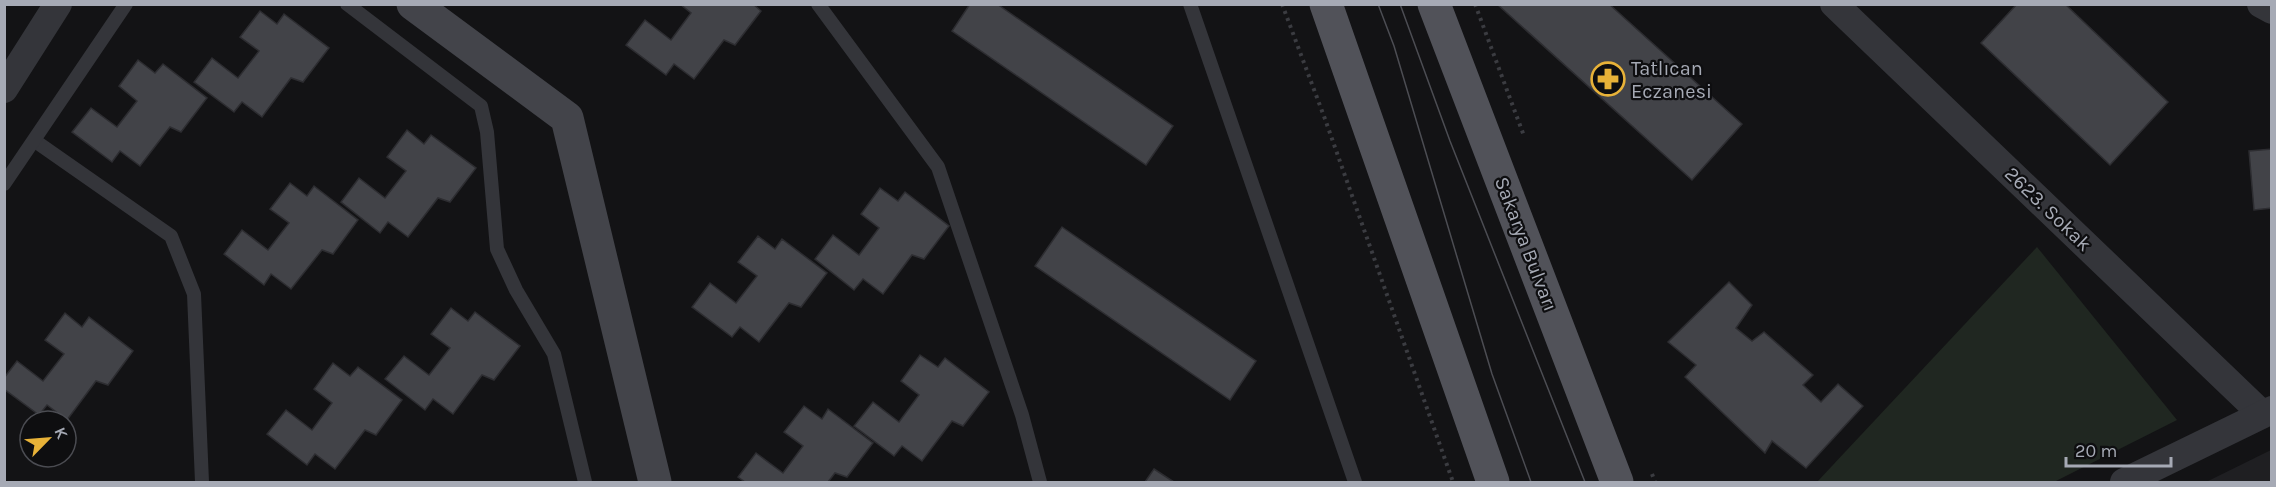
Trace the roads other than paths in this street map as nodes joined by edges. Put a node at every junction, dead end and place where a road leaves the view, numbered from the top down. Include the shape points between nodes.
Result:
1 (58, 4) edge
2 (126, 4) edge
3 (347, 4) edge
4 (413, 4) edge
5 (818, 4) edge
6 (1190, 4) edge
7 (1326, 4) edge
8 (1434, 4) edge
9 (1834, 4) edge
10 (2261, 4) edge
11 (2271, 10) edge
12 (4, 89) edge
13 (35, 141) junction
14 (4, 184) edge
15 (2267, 412) edge
16 (201, 483) edge
17 (585, 483) edge
18 (655, 483) edge
19 (1040, 483) edge
20 (1355, 483) edge
21 (1493, 483) edge
22 (1617, 483) edge
23 (2124, 483) edge

1 - 12 street
2 - 13 lane
3 - 17 lane via 481,106 488,132 497,249 554,354
4 - 18 street via 567,118
5 - 19 lane via 938,167 1022,415
6 - 20 lane
7 - 21 main road
8 - 22 main road, Sakarya Bulvarı
9 - 15 street, 2623. Sokak
10 - 11 street
13 - 14 lane
13 - 16 lane via 171,236 194,294
15 - 23 street

